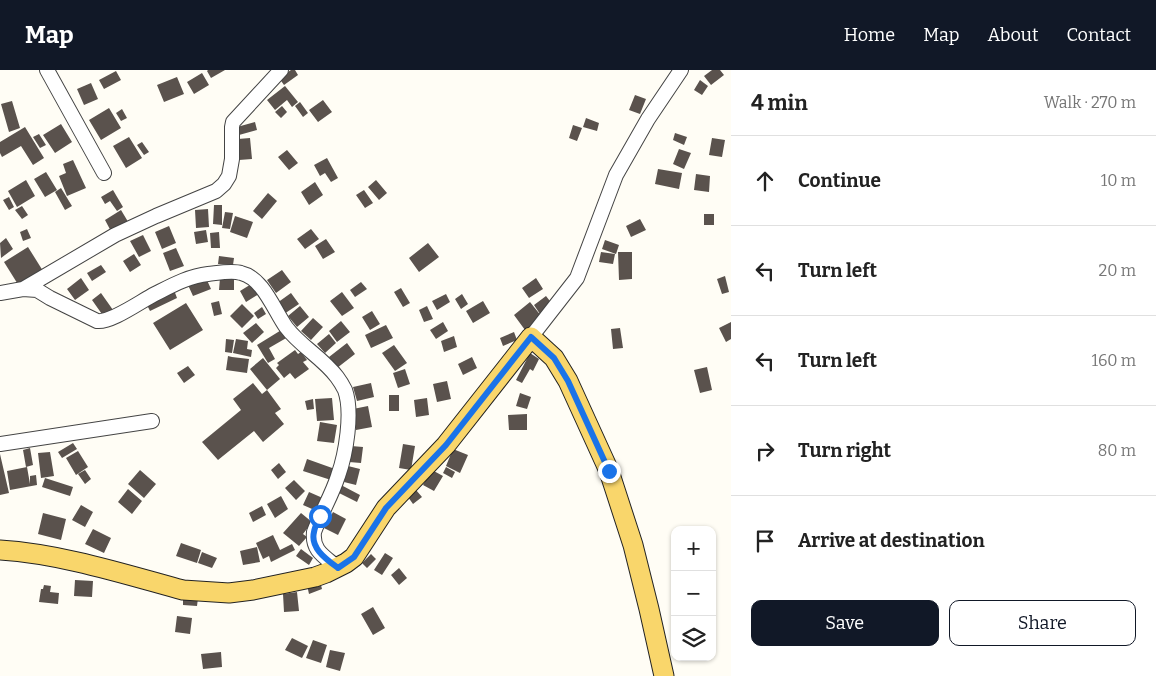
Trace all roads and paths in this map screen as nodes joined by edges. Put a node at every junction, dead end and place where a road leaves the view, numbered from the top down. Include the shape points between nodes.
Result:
1 (48, 70) edge
2 (282, 70) edge
3 (681, 70) edge
4 (104, 174) dead end
5 (22, 288) junction
6 (0, 293) edge
7 (531, 337) junction
8 (152, 421) dead end
9 (0, 444) edge
10 (0, 550) edge
11 (338, 568) junction
12 (664, 676) edge

1 - 4 street
2 - 5 street via 233,122 229,176 216,191 115,235
3 - 7 street via 616,174 577,278
5 - 6 street
5 - 11 street via 37,290 102,322 154,294 206,274 240,272 257,282 289,332 336,375 346,392 348,415 344,454 313,541 322,555
7 - 11 main road via 446,445 386,508 354,557
7 - 12 main road via 554,358 568,381 609,471 633,545
8 - 9 street
10 - 11 main road via 59,558 184,590 229,593 315,577

